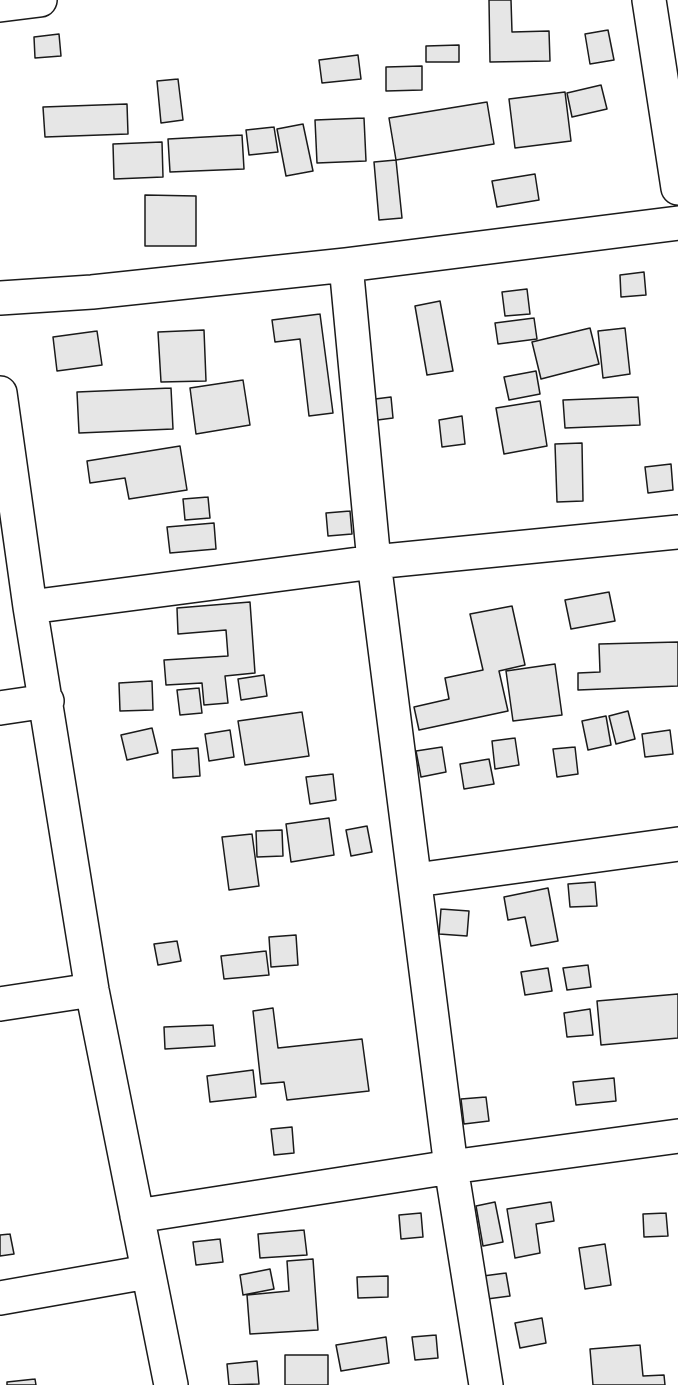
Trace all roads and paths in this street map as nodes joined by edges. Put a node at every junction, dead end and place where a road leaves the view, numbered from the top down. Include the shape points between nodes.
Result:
1 (40, 0) edge
2 (649, 0) edge
3 (0, 5) edge
4 (678, 188) edge
5 (678, 223) edge
6 (346, 265) junction
7 (0, 298) edge
8 (0, 393) edge
9 (678, 532) edge
10 (374, 562) junction
11 (30, 607) junction
12 (47, 701) junction
13 (0, 708) edge
14 (678, 844) edge
15 (416, 880) junction
16 (92, 990) junction
17 (0, 1004) edge
18 (678, 1136) edge
19 (451, 1167) junction
20 (137, 1216) junction
21 (147, 1272) junction
22 (0, 1298) edge
23 (171, 1385) edge
24 (486, 1385) edge

1 - 3 street
2 - 4 street
5 - 6 street
6 - 7 street
6 - 10 street
8 - 11 street
9 - 10 street
10 - 11 street
10 - 15 street
11 - 12 street
12 - 13 street
12 - 16 street
14 - 15 street
15 - 19 street
16 - 17 street
16 - 20 street
18 - 19 street
19 - 20 street
19 - 24 street
20 - 21 street
21 - 22 street
21 - 23 street

